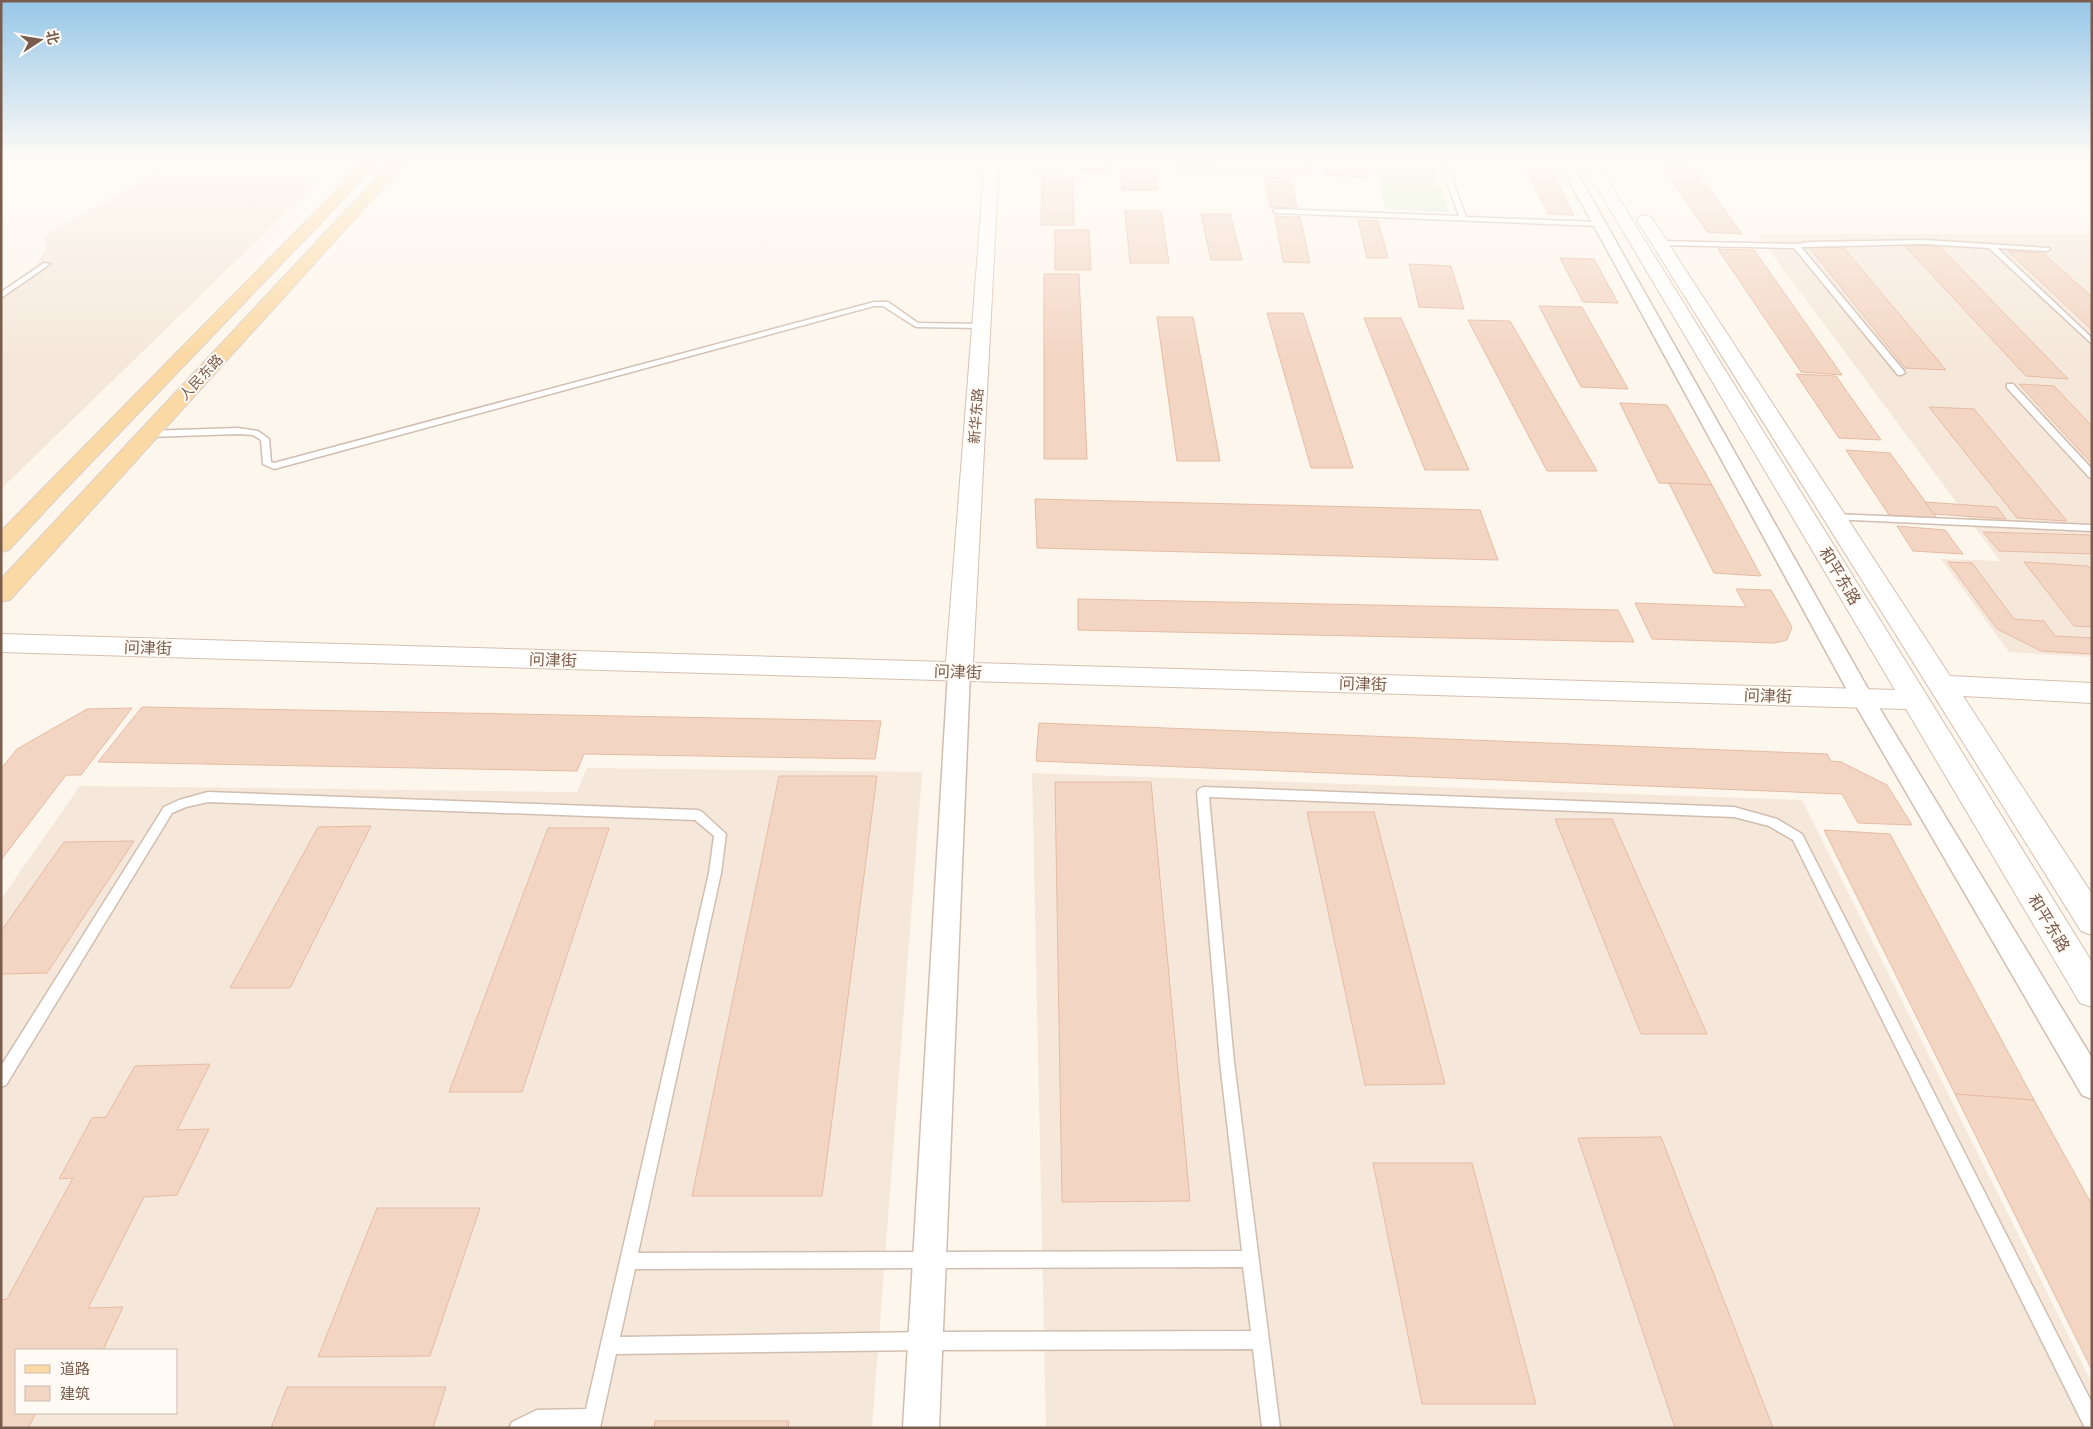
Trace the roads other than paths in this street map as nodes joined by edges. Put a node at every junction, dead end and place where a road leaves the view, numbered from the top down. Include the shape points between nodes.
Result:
1 (309, 227) edge
2 (339, 227) edge
3 (988, 227) edge
4 (1600, 227) edge
5 (1628, 227) edge
6 (1650, 227) edge
7 (1660, 243) junction
8 (1796, 246) junction
9 (1992, 247) junction
10 (2047, 249) dead end
11 (46, 264) dead end
12 (1, 296) edge
13 (982, 326) junction
14 (2092, 342) edge
15 (1902, 373) dead end
16 (2010, 386) dead end
17 (148, 434) junction
18 (2092, 475) edge
19 (1834, 517) junction
20 (2092, 528) edge
21 (1, 545) edge
22 (1, 594) edge
23 (1, 643) edge
24 (959, 672) junction
25 (1941, 685) junction
26 (2092, 693) edge
27 (1863, 699) junction
28 (1915, 700) junction
29 (2092, 921) edge
30 (2092, 992) edge
31 (1, 1080) edge
32 (2092, 1085) edge
33 (1250, 1259) junction
34 (929, 1260) junction
35 (628, 1261) junction
36 (1260, 1340) junction
37 (925, 1341) junction
38 (609, 1346) junction
39 (2092, 1422) edge
40 (592, 1423) edge
41 (518, 1428) edge
42 (921, 1428) edge
43 (1271, 1428) edge

1 - 21 main road, 人民东路
2 - 17 main road, 人民东路
3 - 13 street, 新华东路
4 - 27 street
5 - 28 street, 和平东路
6 - 7 street, 和平东路
7 - 8 lane
7 - 19 street, 和平东路
8 - 9 lane via 1925,242
8 - 15 lane
9 - 10 lane
9 - 14 lane
11 - 12 lane
13 - 17 lane via 916,325 885,304 874,304 274,466 267,464 265,439 255,433
13 - 24 street, 新华东路
16 - 18 lane
17 - 22 main road, 人民东路
19 - 20 lane
19 - 25 street, 和平东路
23 - 24 street, 问津街
24 - 27 street, 问津街
24 - 34 street
25 - 26 street
25 - 29 street, 和平东路
27 - 28 street, 问津街
27 - 32 street
28 - 30 street, 和平东路
31 - 35 lane via 168,810 182,802 208,797 698,815 720,834 715,873
33 - 34 lane
33 - 36 lane
33 - 39 lane via 1227,1062 1203,792 1734,812 1773,822 1798,837
34 - 35 lane
34 - 37 street
35 - 38 lane
36 - 37 lane
36 - 43 lane
37 - 38 lane
37 - 42 street
38 - 40 lane
40 - 41 lane via 537,1419

